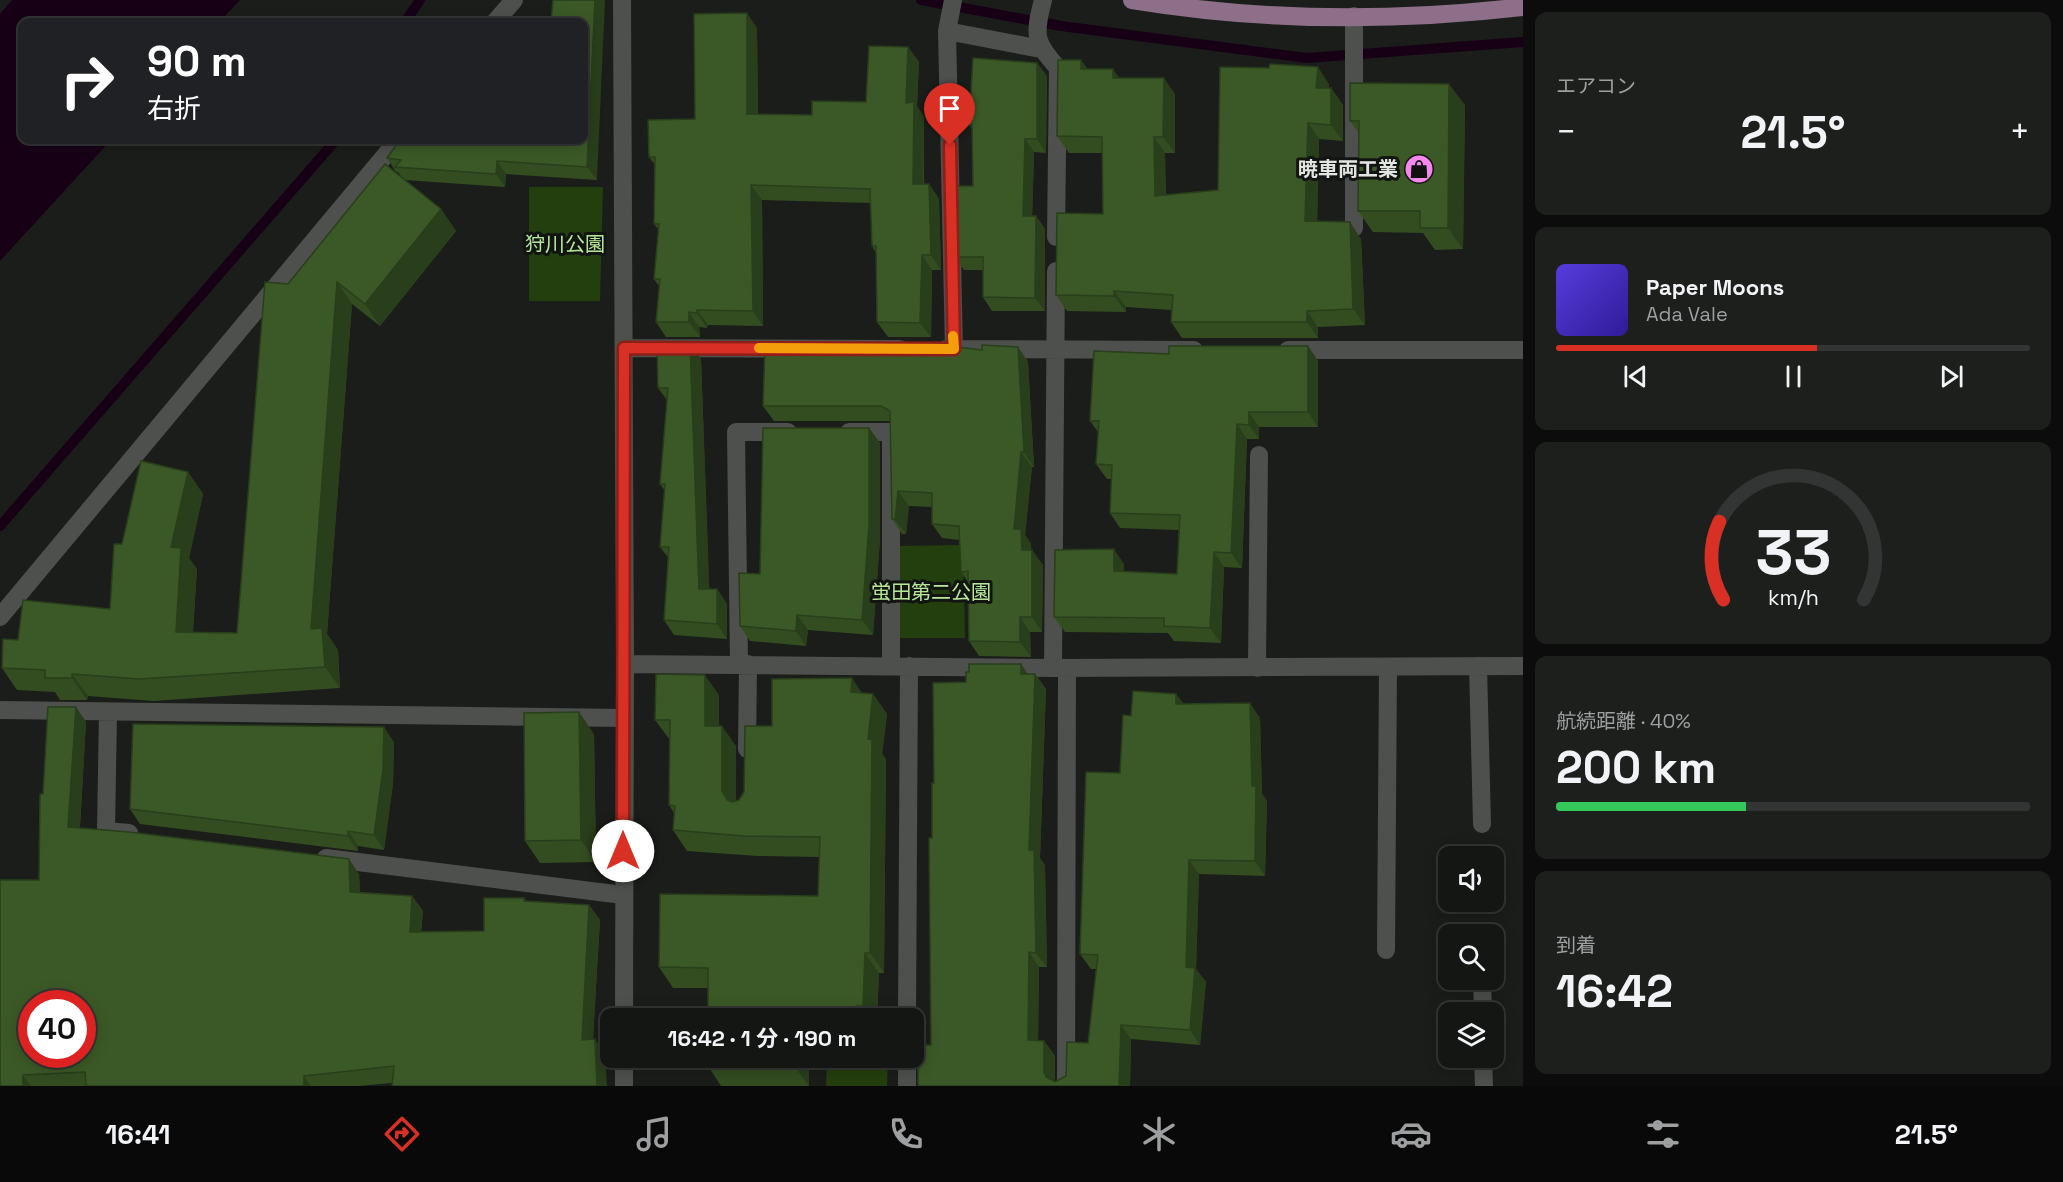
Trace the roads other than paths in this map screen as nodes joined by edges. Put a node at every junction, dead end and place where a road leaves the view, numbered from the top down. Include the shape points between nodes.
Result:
1 (514, 0) edge
2 (622, 0) edge
3 (953, 0) edge
4 (1132, 0) edge
5 (1043, 2) edge
6 (1523, 7) edge
7 (1354, 16) junction
8 (498, 18) edge
9 (947, 32) junction
10 (1039, 43) junction
11 (395, 144) edge
12 (1354, 228) dead end
13 (624, 348) junction
14 (954, 349) junction
15 (1211, 350) edge
16 (1271, 350) edge
17 (1523, 350) edge
18 (1055, 351) junction
19 (808, 432) edge
20 (832, 432) edge
21 (1259, 455) dead end
22 (0, 617) edge
23 (625, 664) junction
24 (743, 664) junction
25 (900, 666) junction
26 (1478, 666) junction
27 (1523, 666) edge
28 (1060, 668) junction
29 (1257, 668) junction
30 (1388, 668) junction
31 (0, 710) edge
32 (108, 712) junction
33 (624, 718) junction
34 (747, 765) edge
35 (1482, 824) dead end
36 (141, 835) edge
37 (306, 856) edge
38 (622, 895) junction
39 (1386, 950) dead end
40 (624, 1008) edge
41 (907, 1008) edge
42 (624, 1068) edge
43 (907, 1068) edge
44 (1483, 1068) edge
45 (624, 1086) edge
46 (906, 1086) edge
47 (1066, 1086) edge
48 (1484, 1086) edge

1 - 8 street
2 - 13 street
3 - 9 street
4 - 7 main road via 1228,12
5 - 10 street
6 - 7 main road
7 - 12 street
9 - 10 street
9 - 14 street
10 - 18 street via 1058,68
11 - 22 street
13 - 14 street
13 - 23 street
14 - 18 street
15 - 18 street
16 - 17 street
18 - 28 street
19 - 24 street via 736,432
20 - 25 street via 891,432
21 - 29 street
23 - 24 street
23 - 33 street
24 - 25 street
24 - 34 street
25 - 28 street
25 - 41 street
26 - 27 street
26 - 30 street
26 - 35 street
28 - 29 street
28 - 47 street
29 - 30 street
30 - 39 street
31 - 32 street
32 - 33 street
32 - 36 street via 106,831
33 - 38 street
37 - 38 street
38 - 40 street
42 - 45 street
43 - 46 street
44 - 48 street

